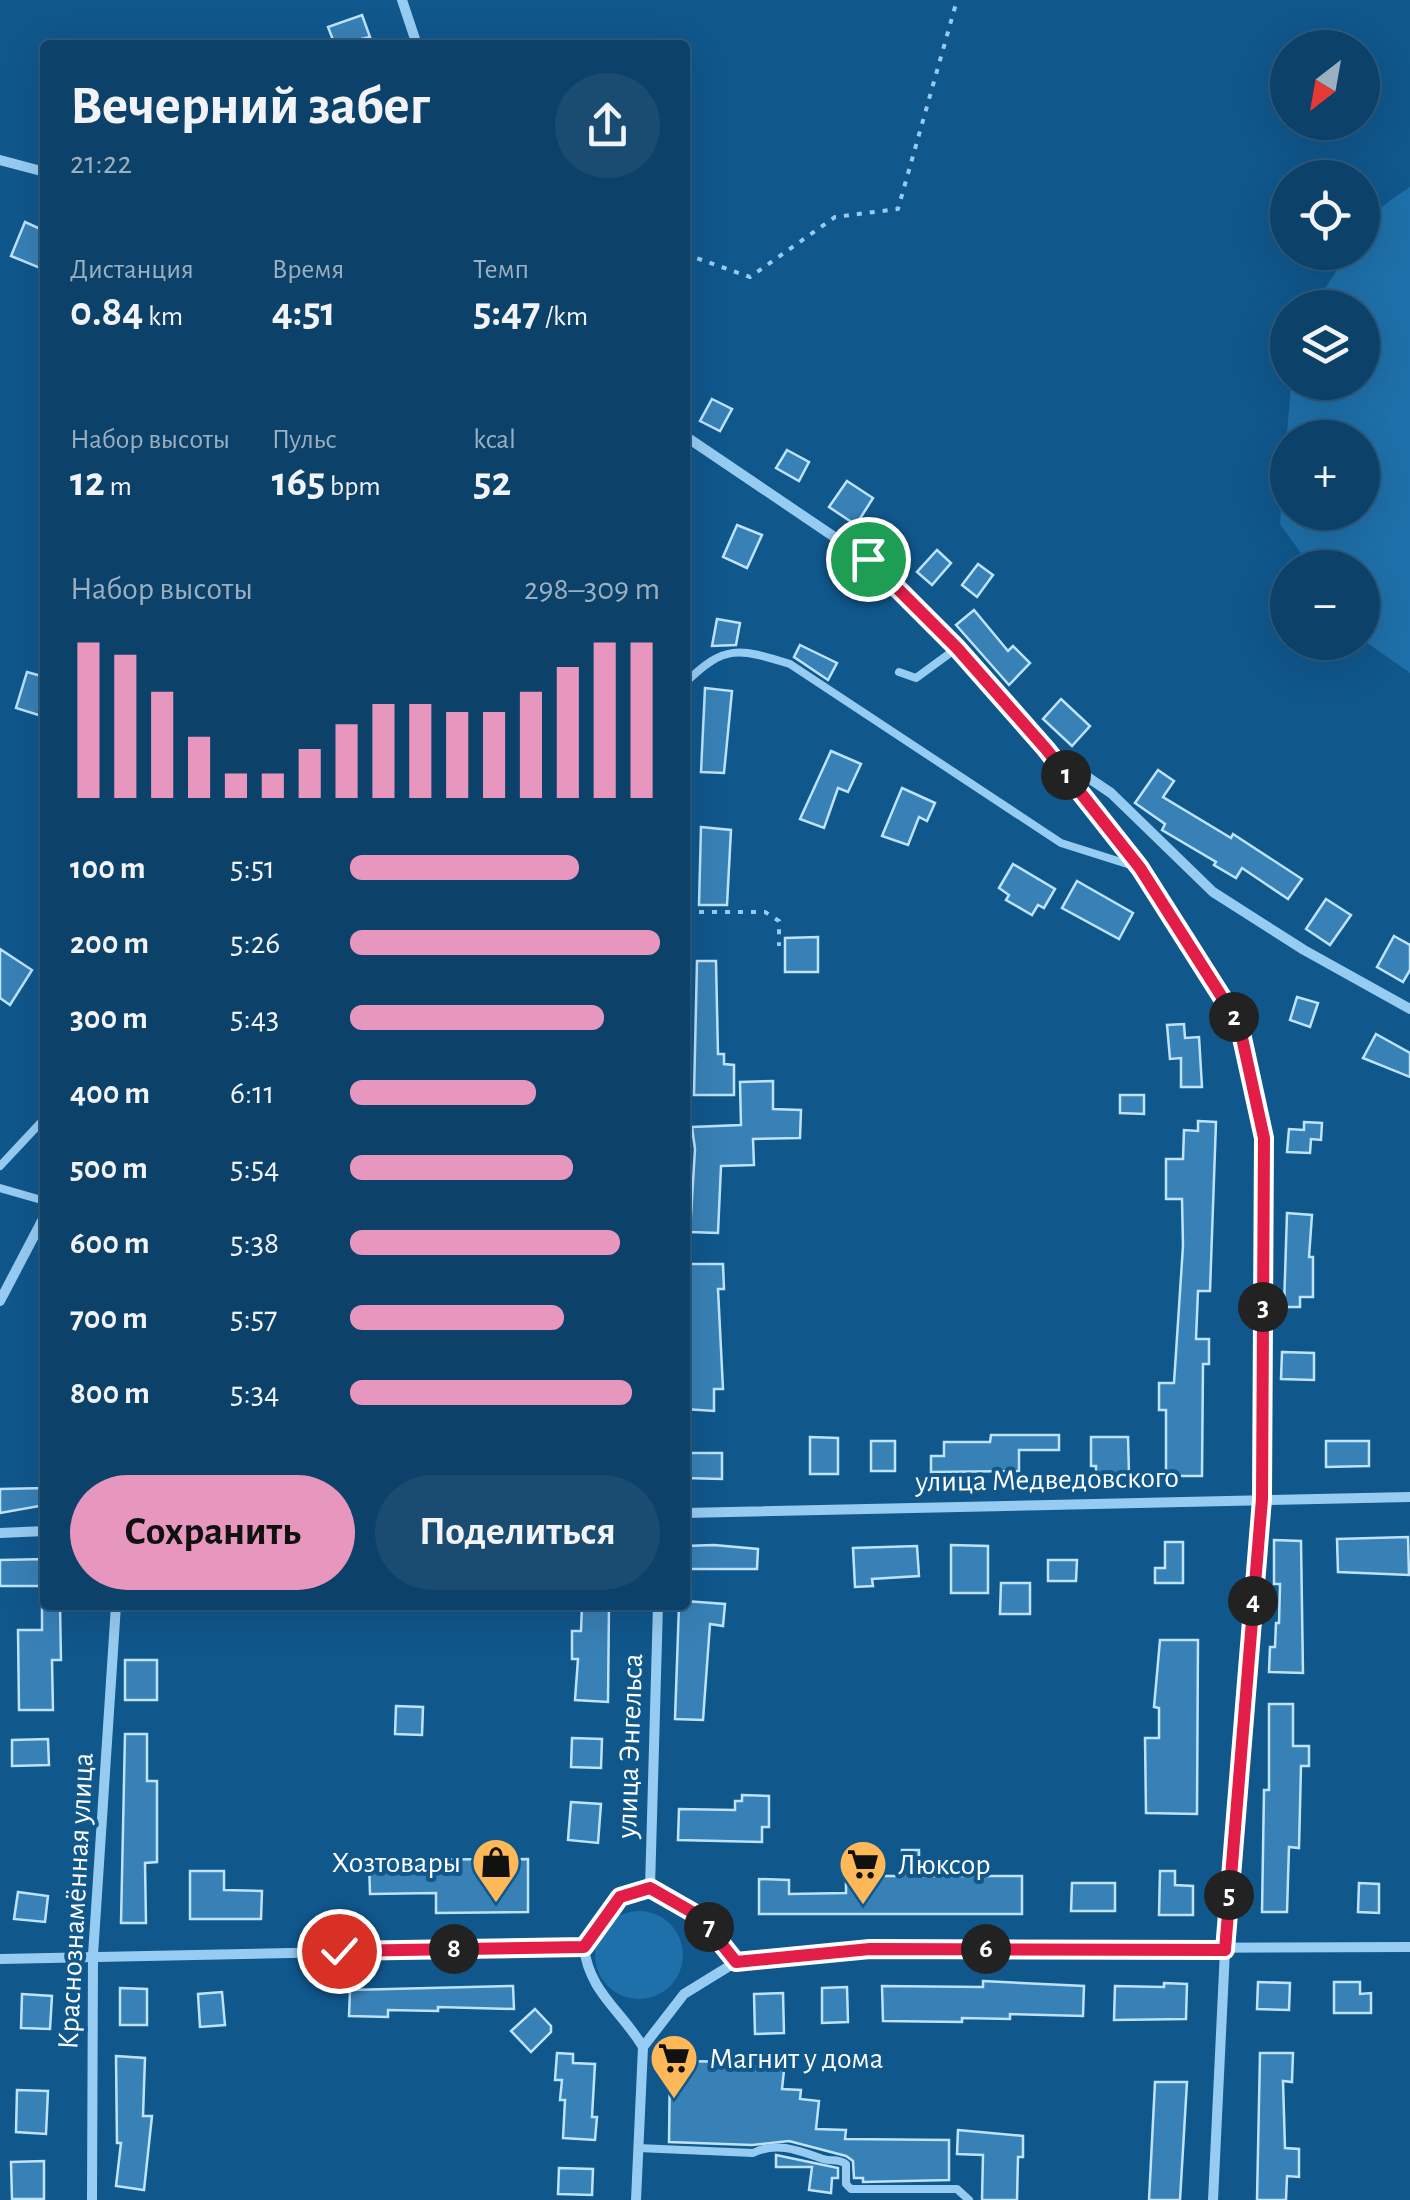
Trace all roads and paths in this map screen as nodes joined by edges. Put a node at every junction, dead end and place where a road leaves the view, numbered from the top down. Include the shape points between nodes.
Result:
1 (402, 0) edge
2 (957, 0) edge
3 (414, 40) edge
4 (0, 160) edge
5 (40, 171) edge
6 (690, 256) edge
7 (690, 439) edge
8 (957, 648) junction
9 (899, 672) dead end
10 (690, 678) edge
11 (1046, 749) junction
12 (1140, 868) junction
13 (699, 912) dead end
14 (779, 946) dead end
15 (1410, 1009) edge
16 (40, 1123) edge
17 (0, 1166) edge
18 (0, 1188) edge
19 (40, 1200) edge
20 (40, 1225) edge
21 (0, 1301) edge
22 (1410, 1497) edge
23 (1262, 1499) junction
24 (690, 1513) edge
25 (40, 1531) edge
26 (0, 1533) edge
27 (116, 1610) edge
28 (658, 1610) edge
29 (650, 1888) junction
30 (584, 1947) junction
31 (1410, 1947) edge
32 (1225, 1950) junction
33 (93, 1955) junction
34 (0, 1959) edge
35 (736, 1962) junction
36 (643, 2047) junction
37 (638, 2148) junction
38 (92, 2200) edge
39 (636, 2200) edge
40 (969, 2200) edge
41 (1213, 2200) edge

1 - 3 street
2 - 6 path via 898,209 835,217 750,277
4 - 5 street
7 - 8 street via 868,559
8 - 9 lane via 916,678
8 - 11 street
10 - 12 lane via 711,658 747,651 790,664 1060,843
11 - 12 street
11 - 15 street via 1111,793 1213,892
12 - 23 street via 1239,1024 1264,1138
13 - 14 path via 766,912 779,921
16 - 17 lane
18 - 19 lane
20 - 21 street
22 - 23 street, улица Медведовского
23 - 24 street, улица Медведовского
23 - 32 street
25 - 26 street
27 - 33 street, Краснознамённая улица
28 - 29 street, улица Энгельса
29 - 30 street via 620,1897
29 - 35 street via 699,1916
30 - 33 street
30 - 36 street via 587,1971
31 - 32 street
32 - 35 street via 870,1949
32 - 41 street
33 - 34 street
33 - 38 street, Краснознамённая улица
35 - 36 street via 684,1994
36 - 37 street
37 - 39 street
37 - 40 lane via 812,2152 846,2164 851,2188 957,2189

